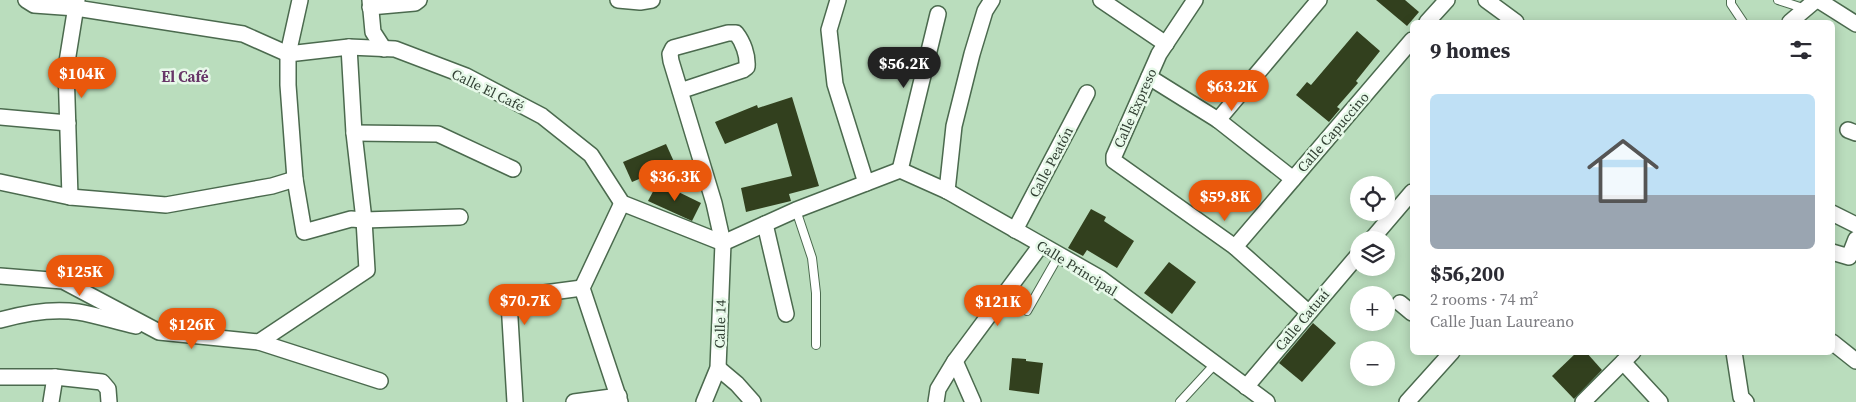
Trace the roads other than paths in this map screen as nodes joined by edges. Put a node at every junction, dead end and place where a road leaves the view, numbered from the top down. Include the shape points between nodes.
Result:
1 (26, 0) edge
2 (300, 0) edge
3 (419, 0) edge
4 (618, 0) edge
5 (627, 0) edge
6 (652, 0) edge
7 (838, 0) edge
8 (992, 0) edge
9 (1101, 0) edge
10 (1195, 0) edge
11 (1319, 0) edge
12 (1447, 0) edge
13 (1486, 0) edge
14 (1731, 0) edge
15 (1778, 0) edge
16 (1813, 3) edge
17 (77, 4) edge
18 (370, 4) edge
19 (938, 14) dead end
20 (1429, 20) edge
21 (1513, 20) edge
22 (1742, 20) edge
23 (1792, 20) edge
24 (1856, 24) edge
25 (1410, 42) edge
26 (1166, 44) junction
27 (349, 47) junction
28 (384, 49) junction
29 (288, 54) junction
30 (1149, 77) junction
31 (680, 90) junction
32 (1088, 94) dead end
33 (0, 117) edge
34 (1218, 120) junction
35 (68, 124) junction
36 (354, 133) junction
37 (513, 169) dead end
38 (900, 170) junction
39 (295, 179) junction
40 (1293, 179) junction
41 (0, 182) edge
42 (866, 183) junction
43 (947, 191) junction
44 (1410, 194) edge
45 (70, 197) junction
46 (622, 203) junction
47 (796, 210) junction
48 (1835, 214) edge
49 (460, 217) dead end
50 (364, 220) junction
51 (765, 224) junction
52 (1856, 225) edge
53 (1015, 230) junction
54 (1379, 231) edge
55 (1856, 240) edge
56 (723, 243) junction
57 (1041, 245) junction
58 (1235, 247) junction
59 (1835, 253) edge
60 (1059, 255) junction
61 (1350, 264) edge
62 (0, 276) edge
63 (582, 288) junction
64 (1400, 302) dead end
65 (1027, 311) dead end
66 (1308, 312) junction
67 (1410, 312) edge
68 (786, 314) dead end
69 (0, 320) edge
70 (159, 332) junction
71 (259, 342) junction
72 (1835, 344) edge
73 (816, 345) dead end
74 (1449, 355) edge
75 (1734, 355) edge
76 (1628, 357) edge
77 (955, 361) junction
78 (1856, 362) edge
79 (1215, 364) junction
80 (718, 368) junction
81 (0, 376) edge
82 (55, 377) junction
83 (380, 381) dead end
84 (1246, 387) junction
85 (619, 399) edge
86 (51, 402) edge
87 (109, 402) edge
88 (515, 402) edge
89 (574, 402) edge
90 (704, 402) edge
91 (753, 402) edge
92 (936, 402) edge
93 (973, 402) edge
94 (1180, 402) edge
95 (1267, 402) edge
96 (1407, 402) edge
97 (1583, 402) edge
98 (1660, 402) edge
99 (1746, 402) edge

1 - 17 street via 34,5
2 - 29 street
3 - 18 street via 415,3
4 - 5 street
5 - 6 street
7 - 42 street via 829,30 835,84
8 - 43 street via 985,11 958,108
9 - 26 street
10 - 26 street, Calle Expreso
11 - 34 street
12 - 20 street
13 - 21 street
14 - 22 lane
15 - 16 lane
16 - 23 street
16 - 24 street
17 - 29 street via 243,34
17 - 35 street via 66,68
18 - 28 street via 372,32
19 - 38 street
25 - 40 street, Calle Capuccino
26 - 30 street, Calle Expreso
27 - 28 street, Calle El Café
27 - 29 street, Calle El Café
27 - 36 street
28 - 46 street, Calle El Café via 395,49 466,76 542,116 591,155
29 - 39 street
30 - 34 street
30 - 58 street, Calle Expreso via 1114,161
31 - 31 street, Calle 14 via 747,66 736,33 673,48 671,61
31 - 56 street, Calle 14
32 - 53 street, Calle Peatón
33 - 35 street
34 - 40 street
35 - 45 street
36 - 37 street via 438,134
36 - 50 street
38 - 42 street
38 - 43 street, Calle Principal
39 - 45 street via 166,205
39 - 50 street via 304,232 351,219
40 - 58 street, Calle Capuccino
41 - 45 street
42 - 47 street
43 - 53 street, Calle Principal
44 - 54 street
46 - 56 street
46 - 63 street
47 - 51 street
47 - 73 lane via 812,258
48 - 52 street
49 - 50 street
50 - 71 street via 367,270
51 - 56 street
51 - 68 street
53 - 57 street, Calle Principal
55 - 59 street via 1850,257
56 - 80 street, Calle 14
57 - 60 street, Calle Principal
57 - 77 street
58 - 66 street, Calle Expreso
60 - 65 lane
60 - 79 street, Calle Principal via 1100,278
61 - 66 street, Calle Catuaí
62 - 70 street via 63,280
63 - 85 street
63 - 88 street via 514,297 509,302
64 - 67 street
66 - 84 street, Calle Catuaí
69 - 70 street via 50,311 78,312
70 - 71 street
71 - 83 street
72 - 78 street
74 - 96 street
75 - 99 street via 1741,397
76 - 97 street
76 - 98 street
77 - 92 street via 938,389
77 - 93 street
79 - 84 street, Calle Principal
79 - 94 lane
80 - 90 street, Calle 14
80 - 91 street
81 - 82 street
82 - 86 street
82 - 87 street via 102,382 108,389
84 - 95 street, Calle Principal
85 - 89 street

